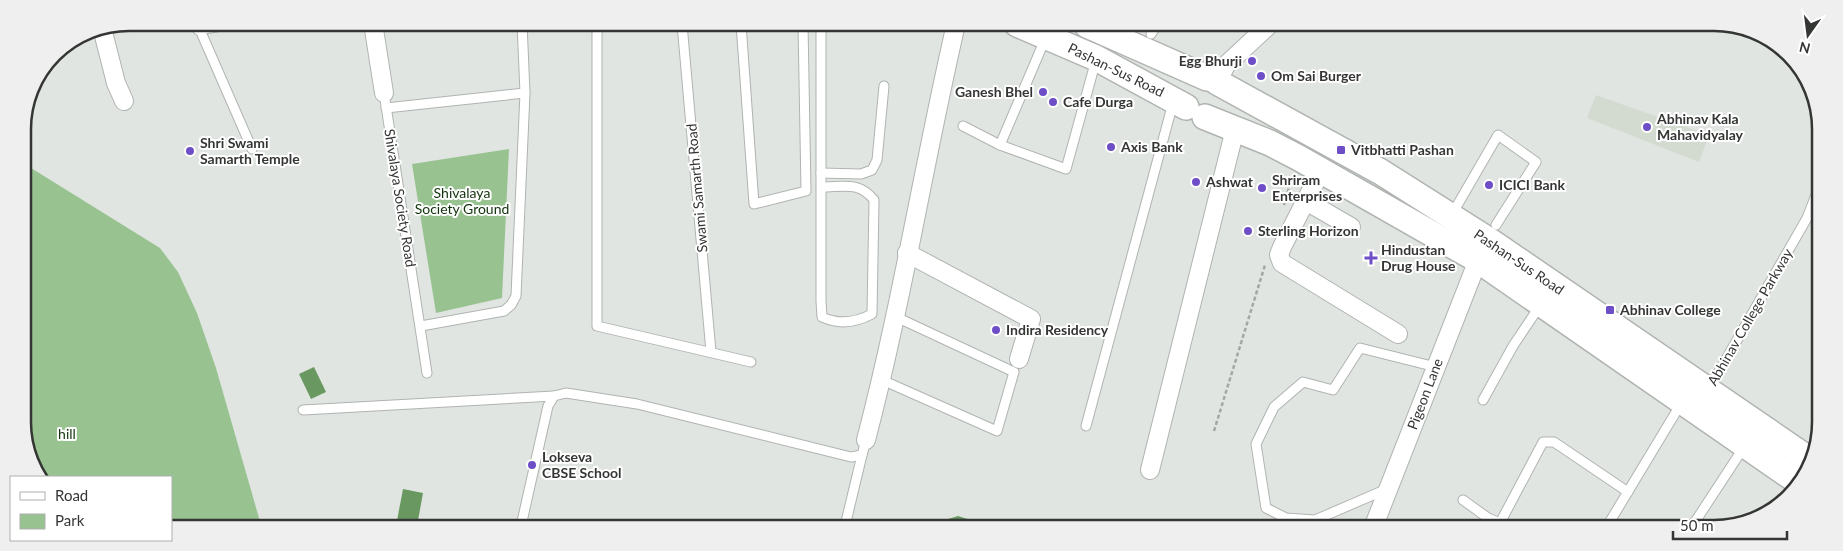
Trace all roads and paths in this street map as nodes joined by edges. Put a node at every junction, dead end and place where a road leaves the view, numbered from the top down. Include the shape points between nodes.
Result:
1 (200, 31) edge
2 (374, 31) edge
3 (522, 31) edge
4 (597, 31) edge
5 (683, 31) edge
6 (742, 31) edge
7 (803, 31) edge
8 (821, 31) edge
9 (955, 31) edge
10 (1033, 31) edge
11 (1102, 31) edge
12 (1153, 31) edge
13 (1263, 31) edge
14 (1151, 34) dead end
15 (104, 35) edge
16 (1046, 37) junction
17 (1096, 58) junction
18 (1216, 75) junction
19 (884, 86) dead end
20 (525, 93) junction
21 (124, 101) dead end
22 (385, 101) junction
23 (1188, 108) junction
24 (963, 126) dead end
25 (1235, 129) junction
26 (1000, 145) junction
27 (252, 148) dead end
28 (1298, 158) junction
29 (1321, 170) junction
30 (821, 173) junction
31 (821, 187) junction
32 (1306, 201) junction
33 (1812, 205) edge
34 (1282, 209) dead end
35 (1451, 217) junction
36 (1496, 225) dead end
37 (1351, 227) dead end
38 (907, 253) junction
39 (1478, 260) junction
40 (1265, 264) dead end
41 (1541, 304) junction
42 (894, 316) junction
43 (421, 326) junction
44 (1398, 334) dead end
45 (711, 352) junction
46 (1019, 359) dead end
47 (752, 362) dead end
48 (1436, 367) junction
49 (427, 373) dead end
50 (882, 380) junction
51 (1708, 391) junction
52 (554, 396) junction
53 (1483, 400) dead end
54 (1682, 402) junction
55 (302, 410) dead end
56 (1086, 426) dead end
57 (1214, 431) dead end
58 (1745, 445) junction
59 (864, 448) junction
60 (1805, 457) edge
61 (1150, 470) dead end
62 (1794, 479) edge
63 (1388, 489) junction
64 (1628, 492) junction
65 (1463, 500) dead end
66 (523, 520) edge
67 (846, 520) edge
68 (1376, 520) edge
69 (1493, 520) edge
70 (1502, 520) edge
71 (1611, 520) edge
72 (1696, 520) edge

1 - 27 lane
2 - 22 street, Shivalaya Society Road
3 - 20 lane
4 - 45 lane via 597,326
5 - 45 lane, Swami Samarth Road
6 - 7 lane via 754,204 806,191
8 - 30 lane
9 - 38 street
10 - 16 main road, Pashan-Sus Road
11 - 18 main road, Pashan-Sus Road
12 - 14 lane
13 - 18 street
15 - 21 street
16 - 17 main road, Pashan-Sus Road
16 - 26 lane
17 - 23 main road, Pashan-Sus Road
17 - 26 lane via 1066,169
18 - 23 main road via 1190,83 1184,98
18 - 23 main road via 1224,99 1221,108 1214,114
18 - 35 main road, Pashan-Sus Road
19 - 30 lane via 877,160 872,170 862,174
20 - 22 lane
20 - 43 lane via 516,296 504,310
22 - 43 lane, Shivalaya Society Road
23 - 25 main road, Pashan-Sus Road
23 - 56 lane
24 - 26 lane
25 - 28 main road, Pashan-Sus Road
25 - 61 street
28 - 29 main road, Pashan-Sus Road
28 - 34 path
29 - 32 street
29 - 39 main road, Pashan-Sus Road
30 - 31 lane
31 - 31 lane via 855,186 866,189 874,200 872,314 862,320 847,323 822,317
32 - 37 street
32 - 44 street via 1282,247 1279,256 1282,263
33 - 51 lane, Abhinav College Parkway
35 - 36 lane via 1498,135 1536,162
35 - 51 main road, Pashan-Sus Road
38 - 42 street
38 - 46 street via 1031,318
39 - 41 main road, Pashan-Sus Road
39 - 48 street, Pigeon Lane
40 - 57 path
41 - 53 lane
41 - 54 main road, Pashan-Sus Road
42 - 50 street
42 - 50 lane via 1014,372 997,431
43 - 49 lane, Shivalaya Society Road
45 - 47 lane
48 - 63 street, Pigeon Lane
48 - 63 lane via 1360,348 1332,390 1303,382 1274,407 1256,444 1266,508 1286,518 1316,520
50 - 59 street
51 - 60 main road, Pashan-Sus Road
52 - 55 lane
52 - 59 lane via 566,393 637,404 851,457
52 - 66 lane via 548,406
54 - 58 main road, Pashan-Sus Road
54 - 64 lane
58 - 62 main road, Pashan-Sus Road
58 - 72 lane
59 - 67 lane
63 - 68 street, Pigeon Lane
64 - 70 lane via 1554,442 1543,442
64 - 71 lane
65 - 69 lane

